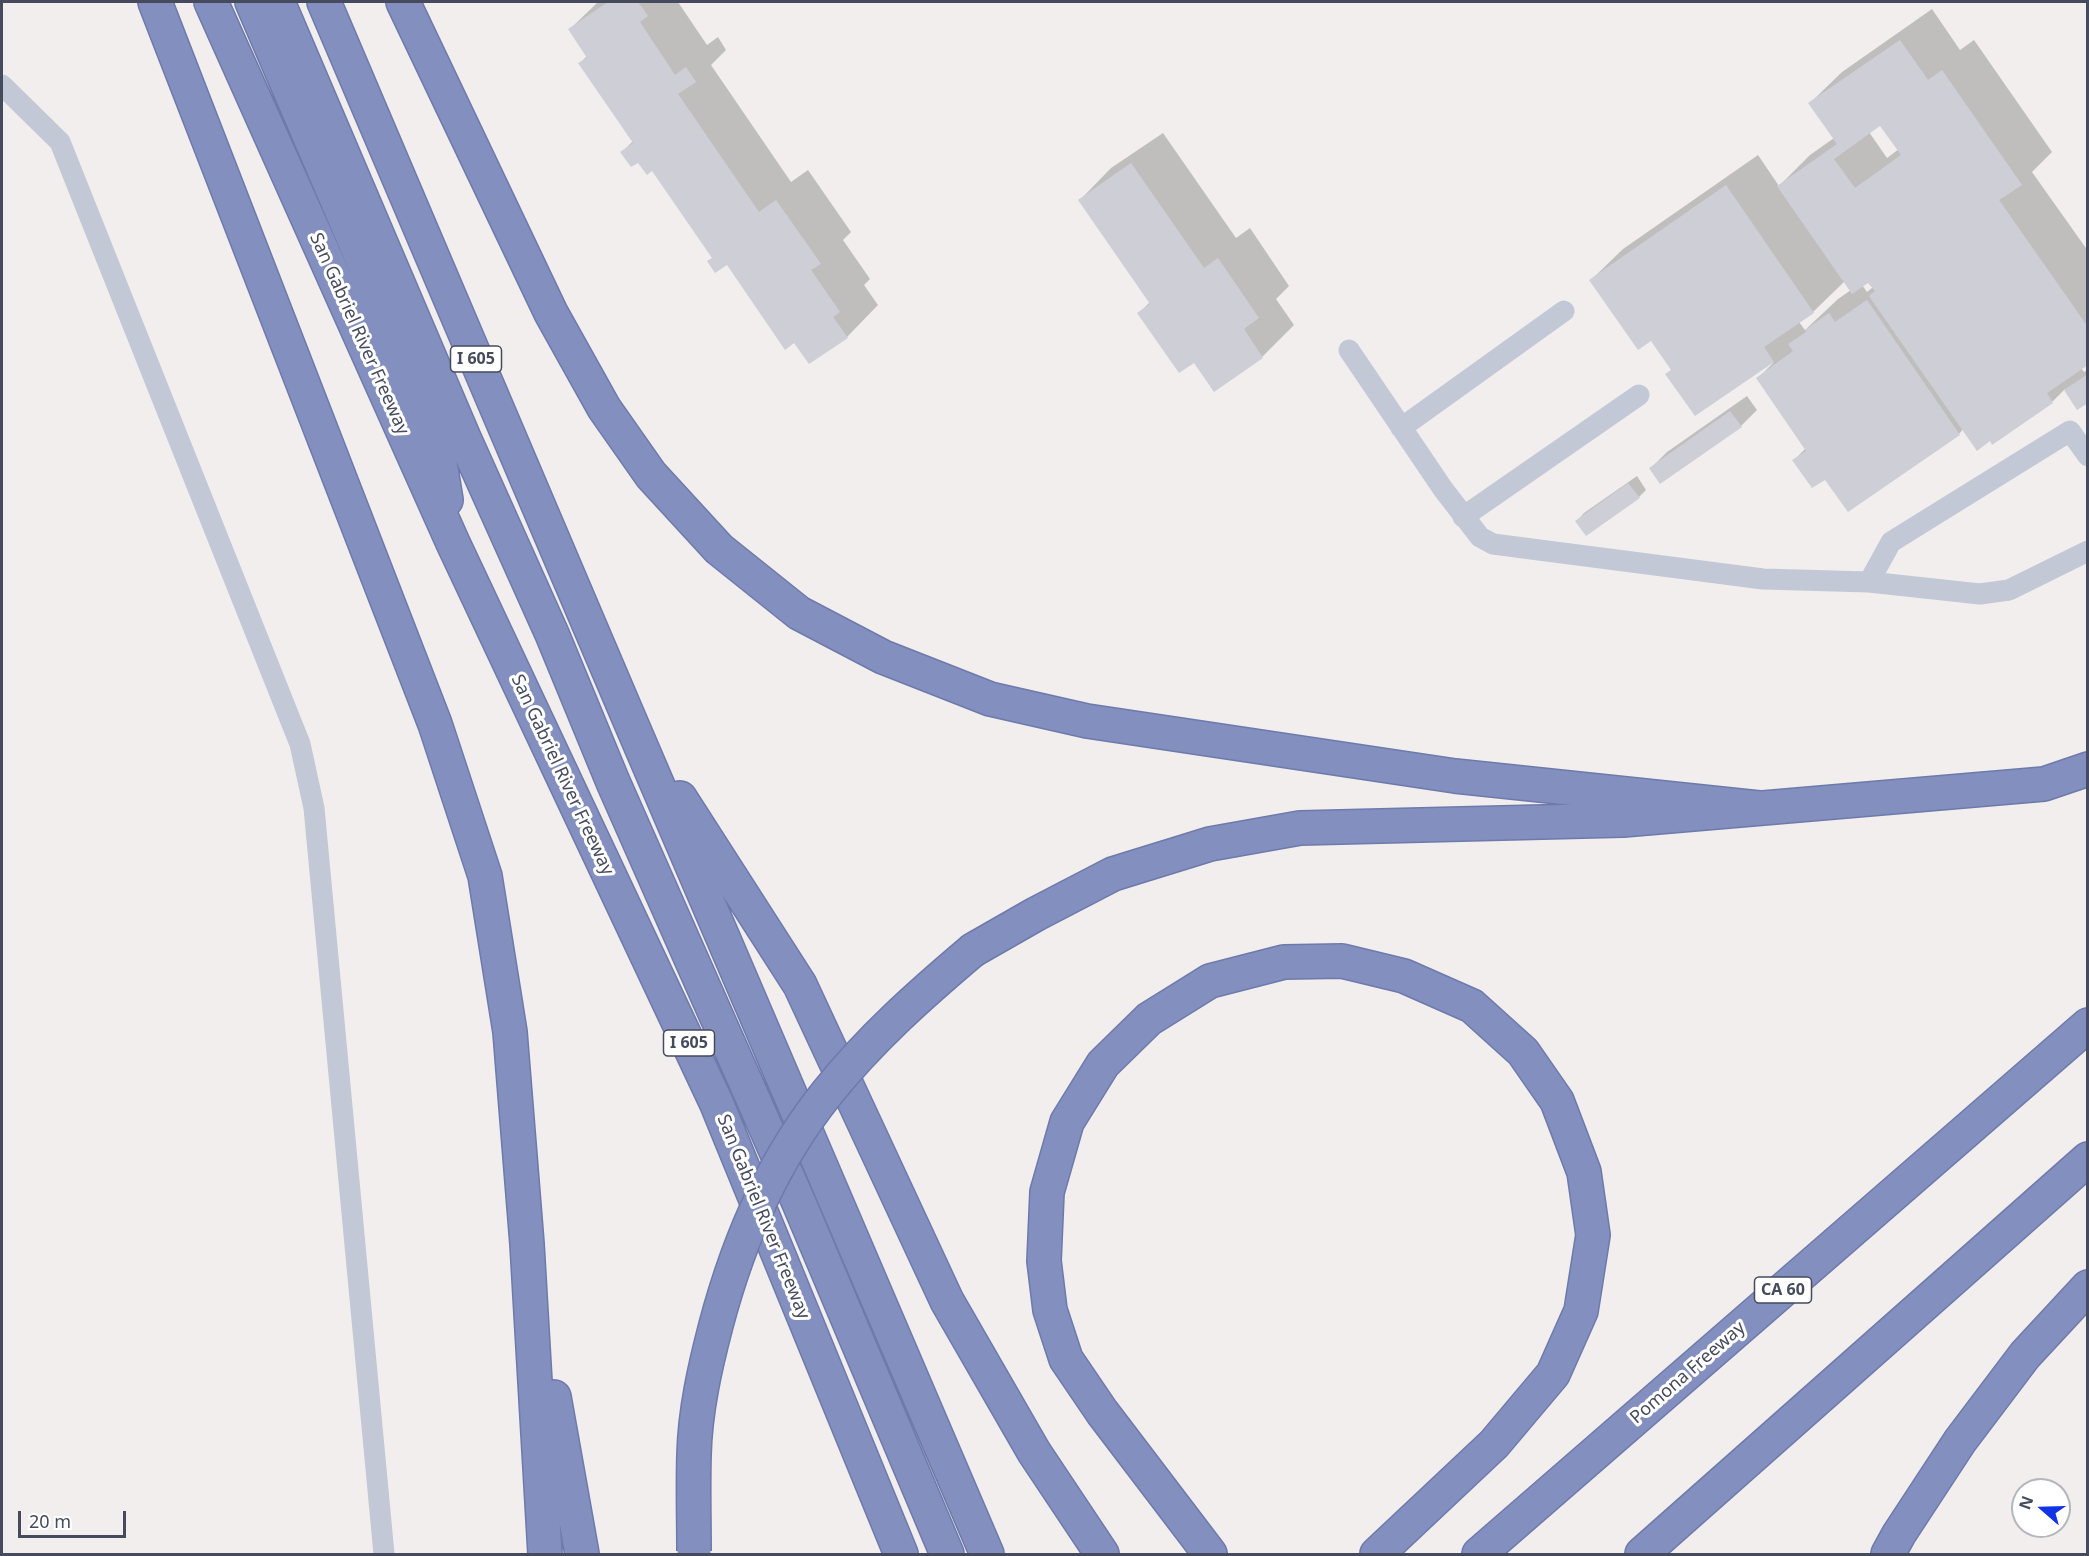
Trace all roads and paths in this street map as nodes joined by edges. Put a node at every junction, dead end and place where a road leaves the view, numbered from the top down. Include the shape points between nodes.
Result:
1 (155, 2) edge
2 (211, 2) edge
3 (252, 2) edge
4 (278, 2) edge
5 (324, 2) edge
6 (403, 2) edge
7 (2, 85) edge
8 (1564, 310) dead end
9 (1349, 350) dead end
10 (1639, 395) dead end
11 (1401, 428) junction
12 (2088, 456) edge
13 (1463, 517) junction
14 (453, 543) junction
15 (2088, 551) edge
16 (1869, 582) junction
17 (627, 716) junction
18 (2088, 769) edge
19 (1759, 808) junction
20 (2088, 1025) edge
21 (2088, 1159) edge
22 (527, 1244) junction
23 (2088, 1287) edge
24 (695, 1552) edge
25 (384, 1554) edge
26 (545, 1554) edge
27 (582, 1554) edge
28 (901, 1554) edge
29 (947, 1554) edge
30 (987, 1554) edge
31 (1102, 1554) edge
32 (1210, 1554) edge
33 (1377, 1554) edge
34 (1479, 1554) edge
35 (1642, 1554) edge
36 (1888, 1554) edge

1 - 22 highway via 435,724 485,876 510,1032
2 - 14 highway, San Gabriel River Freeway / I 605
3 - 14 highway via 434,426
4 - 29 highway via 613,782 799,1203
5 - 17 highway, I 605
6 - 19 highway via 551,313 604,408 651,475 719,549 799,613 883,657 990,699 1087,721 1455,776
7 - 25 lane via 60,142 300,744 314,808
8 - 11 lane
9 - 11 lane
10 - 13 lane
11 - 13 lane
12 - 16 lane via 2070,431 1891,542
13 - 16 lane via 1480,537 1493,544 1762,579
14 - 28 highway, San Gabriel River Freeway / I 605 via 716,1102
15 - 16 lane via 2009,590 1980,594
17 - 30 highway, I 605
17 - 31 highway via 800,985 947,1301 1034,1452
18 - 19 highway via 2044,784
19 - 24 highway, bridge via 1623,820 1300,828 1221,842 1113,874 973,950 870,1043 826,1094 784,1156 751,1220 727,1286 704,1370 694,1453
20 - 34 highway, Pomona Freeway / CA 60
21 - 35 highway
22 - 26 highway
22 - 27 highway
23 - 36 highway via 2025,1355 1960,1441
32 - 33 highway via 1066,1359 1050,1310 1044,1261 1047,1192 1067,1122 1103,1064 1149,1019 1209,981 1284,962 1342,961 1404,976 1472,1006 1523,1052 1557,1101 1584,1172 1593,1235 1581,1311 1553,1374 1494,1444

